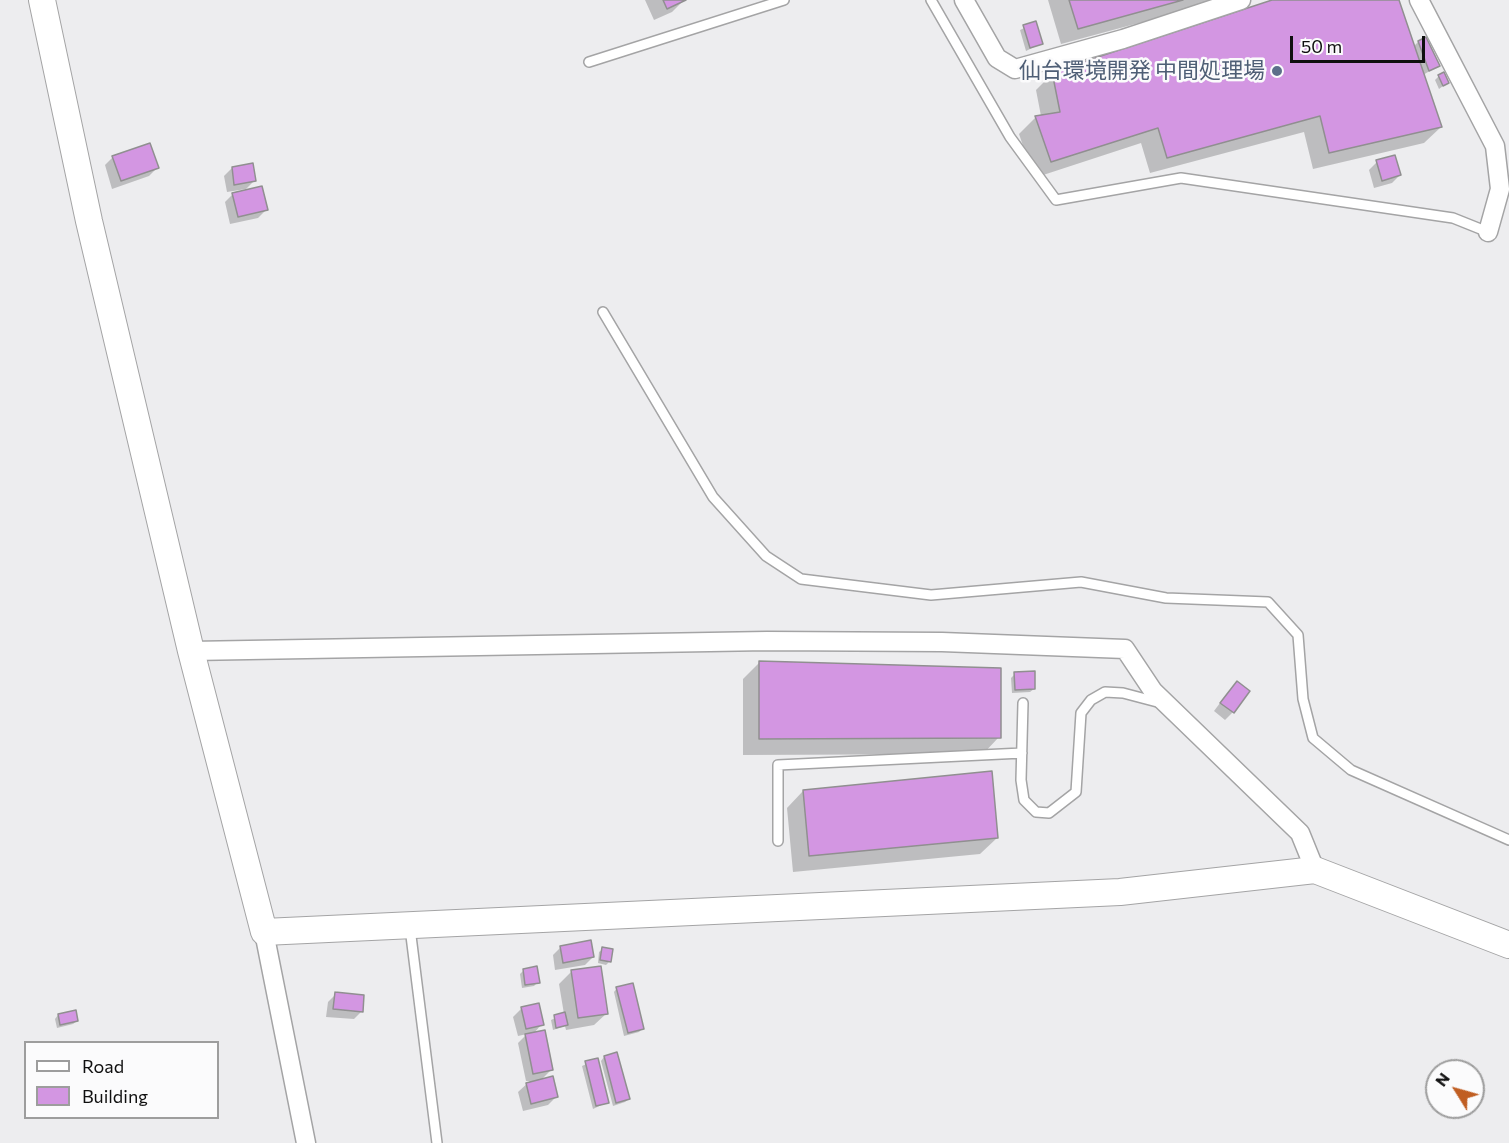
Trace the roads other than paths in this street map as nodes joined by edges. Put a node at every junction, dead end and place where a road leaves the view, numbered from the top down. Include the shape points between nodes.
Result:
1 (42, 0) edge
2 (784, 0) edge
3 (931, 0) edge
4 (964, 0) edge
5 (1242, 0) edge
6 (1419, 0) edge
7 (589, 62) dead end
8 (1488, 232) joint
9 (603, 312) dead end
10 (191, 651) junction
11 (1023, 703) dead end
12 (1166, 704) junction
13 (1022, 753) junction
14 (1509, 840) edge
15 (778, 841) dead end
16 (1315, 870) junction
17 (410, 925) junction
18 (264, 932) junction
19 (1509, 945) edge
20 (306, 1143) edge
21 (437, 1143) edge

1 - 10 street via 89,222
2 - 7 lane
3 - 8 lane via 1010,137 1056,200 1181,178 1453,218
4 - 5 street via 997,58 1015,69
6 - 8 street via 1495,146 1500,189
9 - 14 lane via 713,497 766,556 801,579 931,596 1081,582 1166,598 1268,602 1298,635 1303,699 1313,738 1352,770
10 - 12 street via 767,641 1125,649
10 - 18 street
11 - 13 lane
12 - 13 lane via 1105,692 1091,700 1081,713 1076,792 1049,813 1036,812 1024,800
12 - 16 street via 1300,833
13 - 15 lane via 778,765
16 - 17 street via 1120,892
16 - 19 street
17 - 18 street
17 - 21 lane
18 - 20 street

